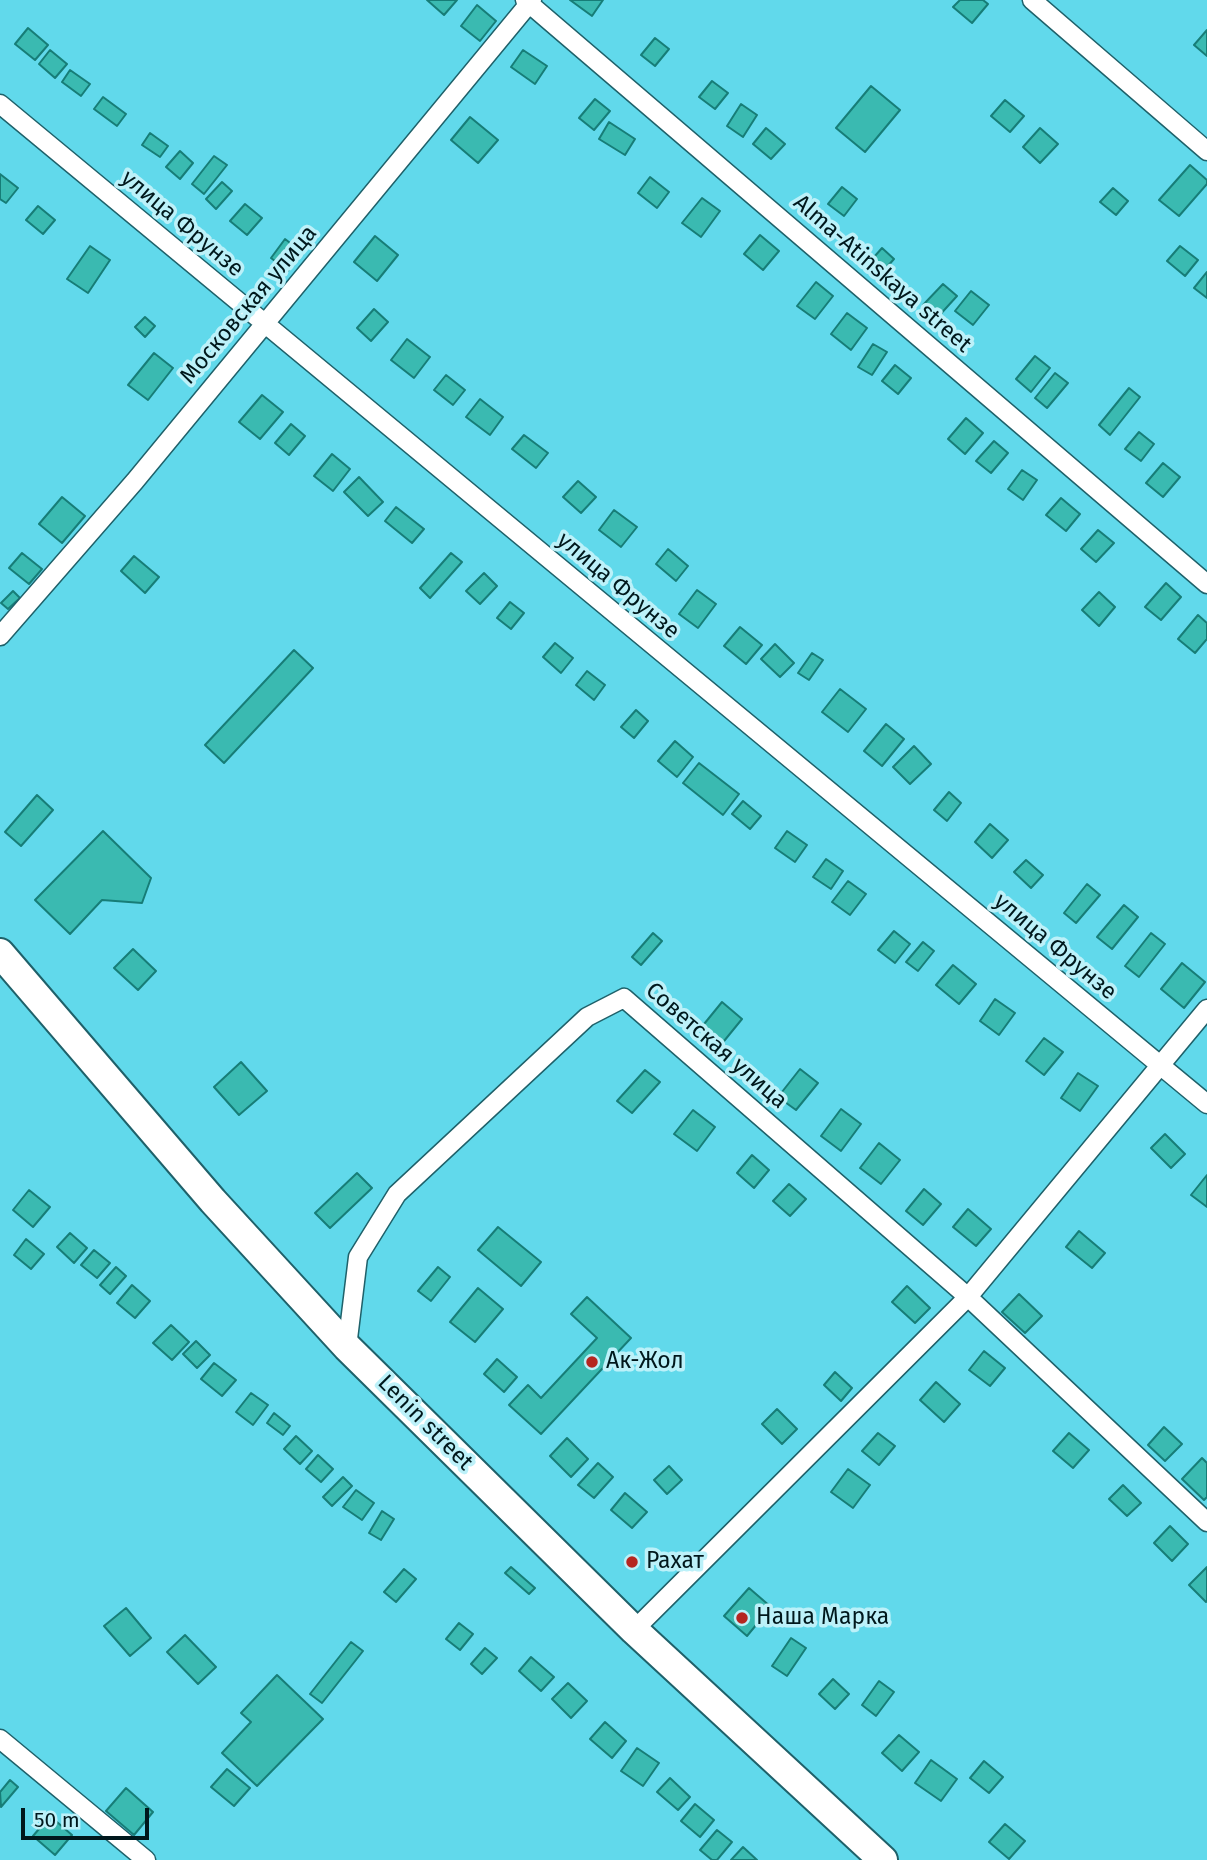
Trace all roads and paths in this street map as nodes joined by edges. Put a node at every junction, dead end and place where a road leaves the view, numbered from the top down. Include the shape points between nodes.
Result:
1 (1032, 0) edge
2 (529, 1) edge
3 (0, 104) edge
4 (1207, 151) edge
5 (264, 325) junction
6 (1207, 584) edge
7 (0, 636) edge
8 (0, 953) edge
9 (1207, 1009) edge
10 (1159, 1065) junction
11 (1207, 1104) edge
12 (968, 1297) junction
13 (348, 1347) junction
14 (1207, 1522) edge
15 (634, 1630) junction
16 (0, 1739) edge
17 (146, 1860) edge
18 (883, 1860) edge

1 - 4 street
2 - 5 street, Московская улица
2 - 6 street, Alma-Atinskaya street
3 - 5 street, улица Фрунзе
5 - 7 street, Московская улица
5 - 10 street, улица Фрунзе
8 - 13 main road, Lenin street via 213,1201
9 - 10 street
10 - 11 street, улица Фрунзе
10 - 12 street
12 - 13 street, Советская улица via 624,998 587,1017 397,1194 358,1257
12 - 14 street, Советская улица
12 - 15 street
13 - 15 main road, Lenin street
15 - 18 main road, Lenin street
16 - 17 street

